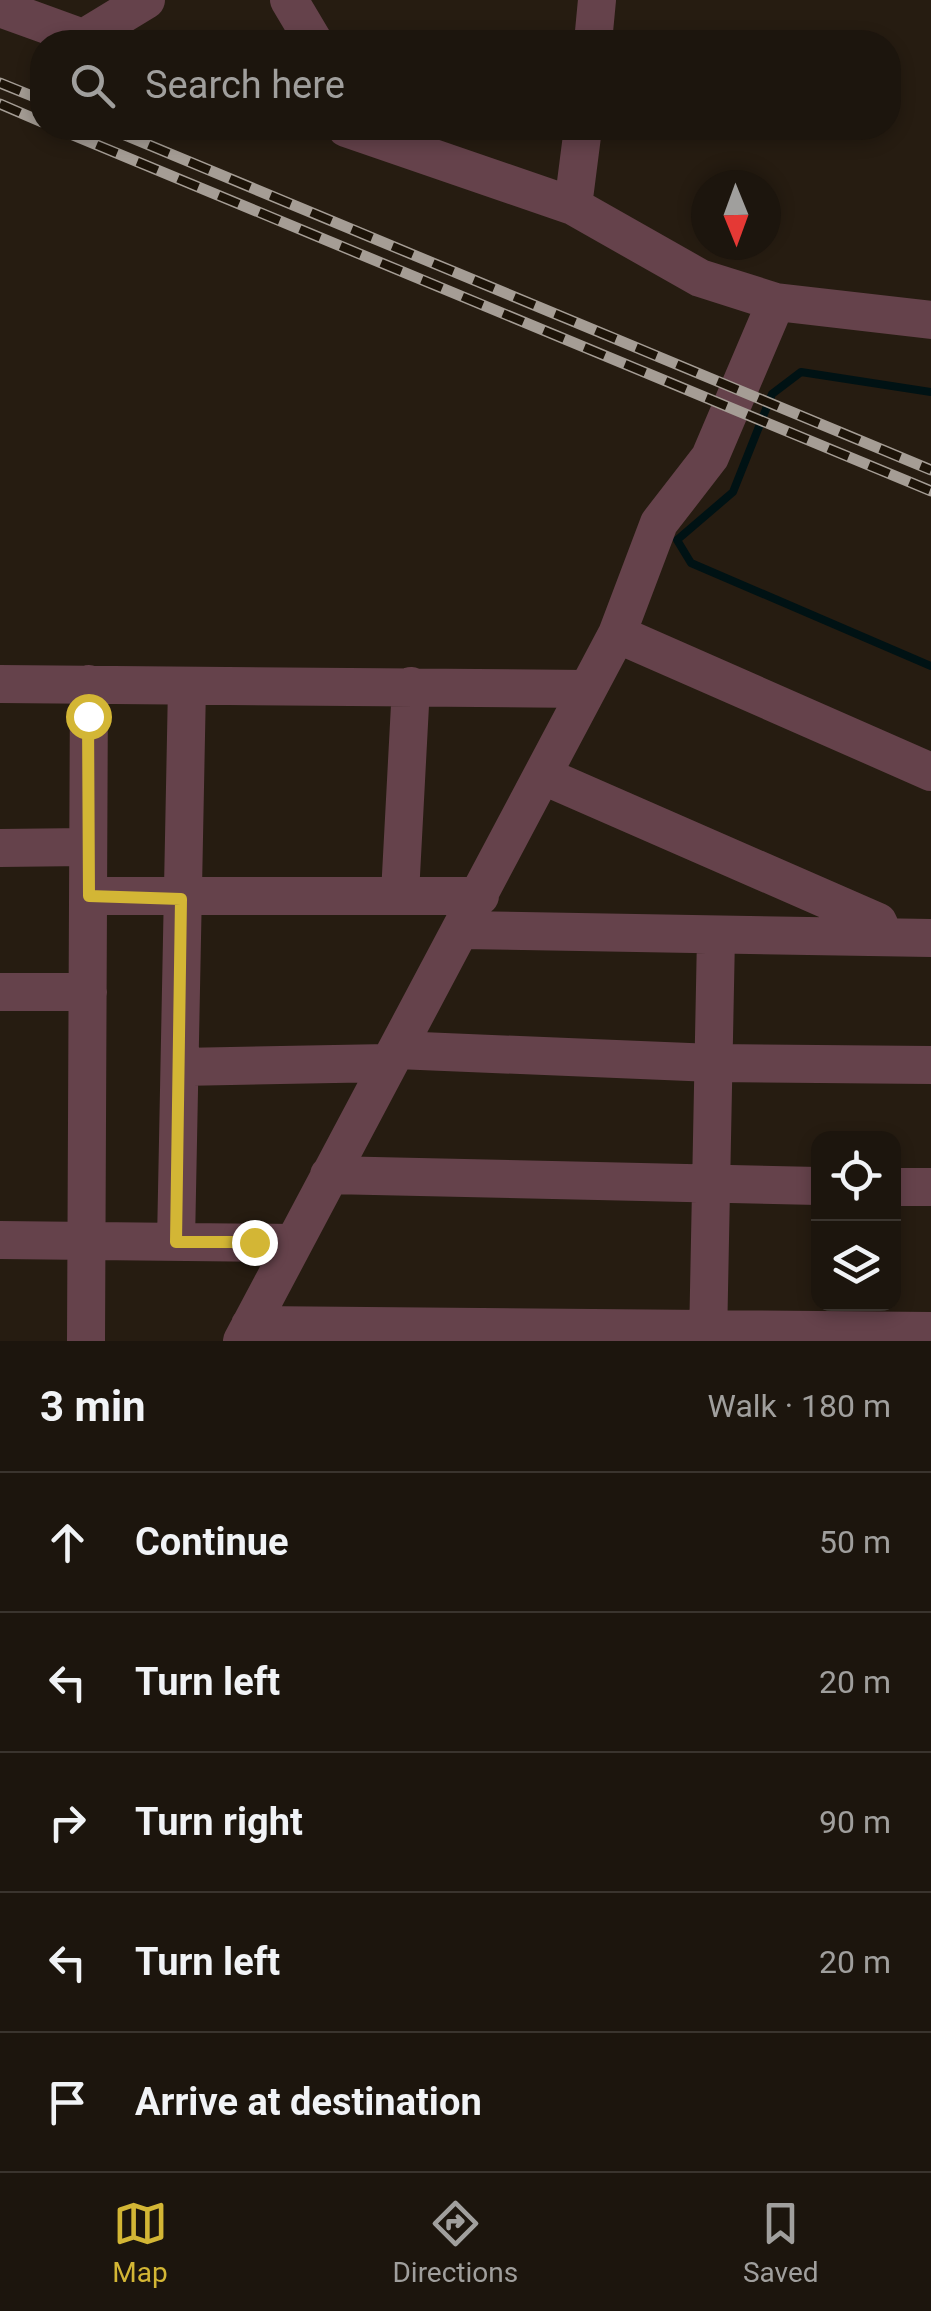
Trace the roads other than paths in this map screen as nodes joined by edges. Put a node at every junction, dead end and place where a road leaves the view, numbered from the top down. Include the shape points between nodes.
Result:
1 (146, 0) edge
2 (289, 0) edge
3 (597, 0) edge
4 (0, 8) edge
5 (59, 30) edge
6 (104, 30) edge
7 (307, 30) edge
8 (595, 30) edge
9 (381, 140) edge
10 (414, 140) edge
11 (581, 140) edge
12 (434, 158) junction
13 (573, 206) junction
14 (776, 302) junction
15 (931, 320) edge
16 (616, 634) junction
17 (0, 684) edge
18 (88, 684) junction
19 (187, 686) junction
20 (412, 686) junction
21 (587, 690) junction
22 (931, 772) edge
23 (544, 776) junction
24 (86, 847) junction
25 (0, 848) edge
26 (400, 894) junction
27 (89, 896) junction
28 (480, 896) junction
29 (181, 899) junction
30 (460, 930) junction
31 (716, 936) junction
32 (885, 937) junction
33 (931, 938) edge
34 (0, 992) edge
35 (88, 992) junction
36 (392, 1056) junction
37 (714, 1063) junction
38 (931, 1065) edge
39 (180, 1067) junction
40 (329, 1175) junction
41 (711, 1185) junction
42 (811, 1186) edge
43 (901, 1186) edge
44 (931, 1187) edge
45 (84, 1239) junction
46 (0, 1240) edge
47 (176, 1242) junction
48 (292, 1243) junction
49 (931, 1332) edge
50 (246, 1333) edge
51 (708, 1336) edge
52 (86, 1341) edge

1 - 6 street
2 - 7 street
3 - 8 street
4 - 5 street
9 - 12 street
10 - 12 street
11 - 13 street
12 - 13 street
13 - 14 street via 700,278
14 - 15 street
14 - 16 street via 710,457 658,523
16 - 21 street
16 - 22 street
17 - 18 street
18 - 19 street
18 - 24 street
19 - 20 street
19 - 29 street
20 - 21 street
20 - 26 street
21 - 23 street
23 - 28 street
23 - 32 street via 878,922
24 - 25 street
24 - 27 street
26 - 28 street
26 - 29 street
27 - 29 street
27 - 35 street
28 - 30 street
29 - 39 street
30 - 31 street
30 - 36 street
31 - 32 street
31 - 37 street
32 - 33 street
34 - 35 street
35 - 45 street
36 - 37 street
36 - 39 street
36 - 40 street
37 - 38 street
37 - 41 street
39 - 47 street
40 - 41 street
40 - 48 street
41 - 42 street
41 - 51 street
43 - 44 street
45 - 46 street
45 - 47 street
45 - 52 street
47 - 48 street
48 - 50 street
49 - 51 street
50 - 51 street

